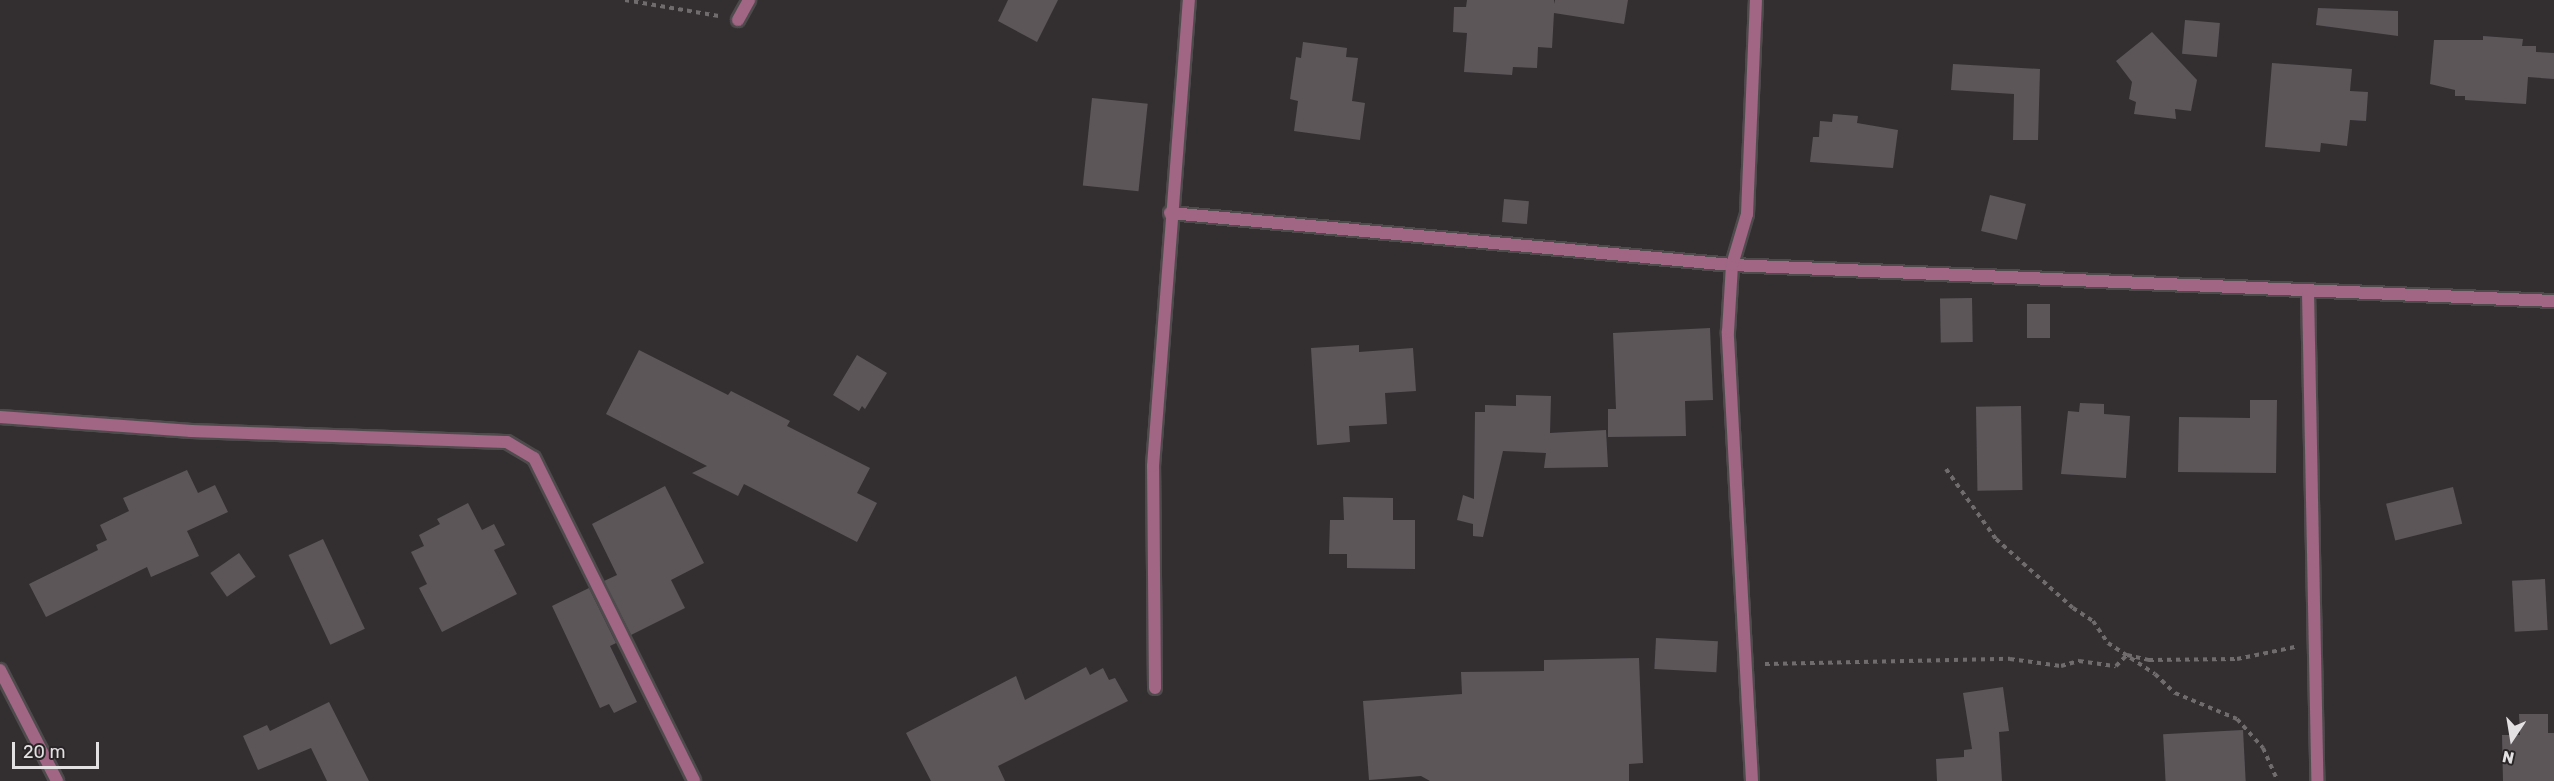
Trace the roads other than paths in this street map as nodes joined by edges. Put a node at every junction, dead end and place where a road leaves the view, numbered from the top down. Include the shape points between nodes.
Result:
1 (749, 0) edge
2 (1189, 0) edge
3 (1756, 0) edge
4 (738, 20) road end
5 (1170, 213) junction
6 (1732, 265) junction
7 (2308, 291) junction
8 (2554, 301) edge
9 (0, 417) edge
10 (0, 670) edge
11 (1155, 688) dead end
12 (57, 781) edge
13 (694, 781) edge
14 (1752, 781) edge
15 (2317, 781) edge

1 - 4 street
2 - 5 street
3 - 6 street via 1747,214
5 - 6 street
5 - 11 street via 1153,466
6 - 7 street
6 - 14 street via 1728,332
7 - 8 street
7 - 15 street
9 - 13 street via 191,430 507,442 534,458
10 - 12 street

